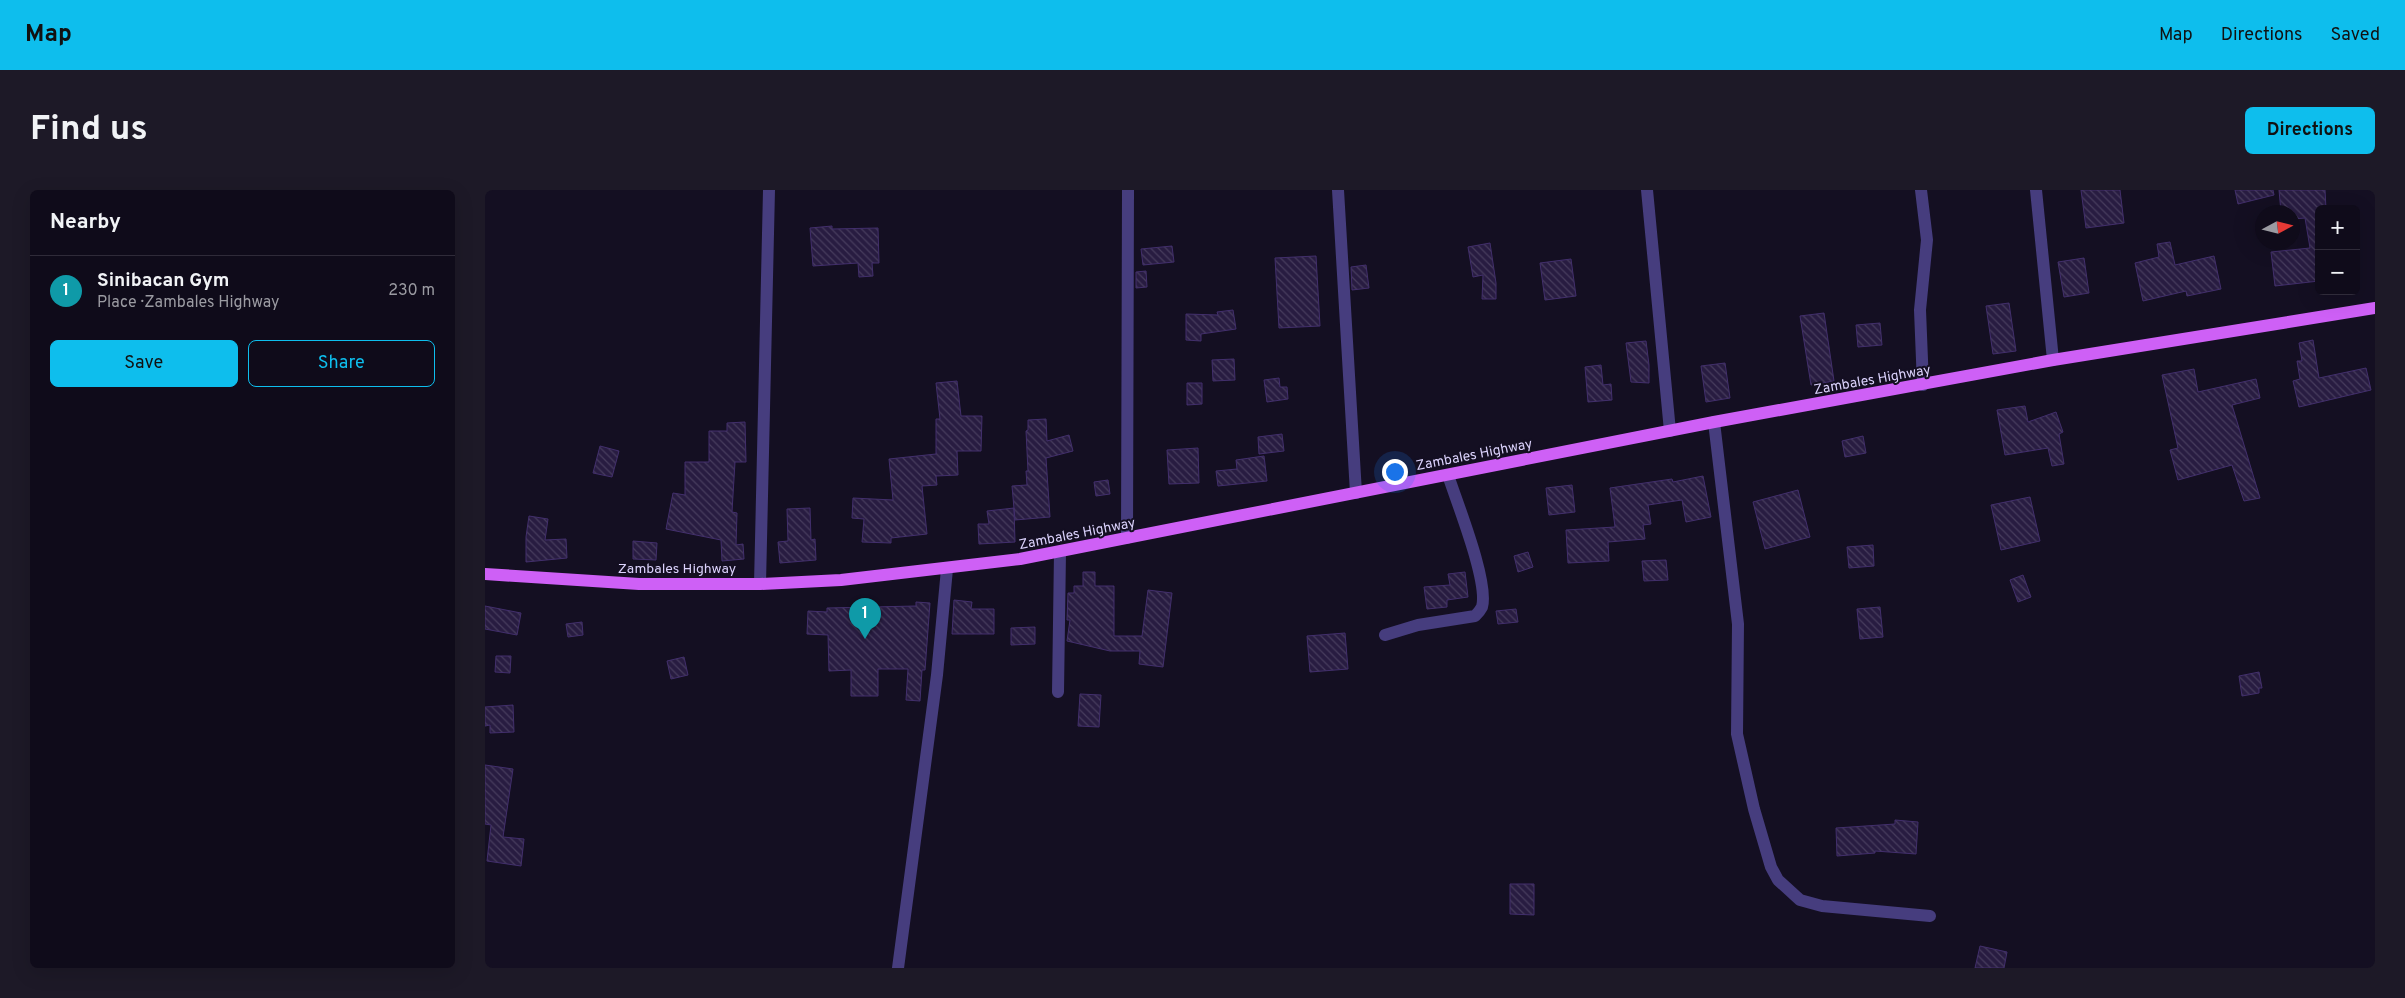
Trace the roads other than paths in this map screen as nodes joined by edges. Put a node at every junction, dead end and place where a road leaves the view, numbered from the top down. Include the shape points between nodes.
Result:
1 (769, 190) edge
2 (1128, 190) edge
3 (1338, 190) edge
4 (1647, 190) edge
5 (1921, 190) edge
6 (2036, 190) edge
7 (2375, 308) edge
8 (2053, 360) junction
9 (1923, 385) junction
10 (1714, 422) junction
11 (1670, 431) junction
12 (1448, 475) junction
13 (1356, 493) junction
14 (1127, 538) junction
15 (1060, 552) junction
16 (947, 569) junction
17 (485, 574) edge
18 (760, 584) junction
19 (1385, 634) dead end
20 (1058, 692) dead end
21 (1930, 916) dead end
22 (898, 968) edge

1 - 18 street
2 - 14 street
3 - 13 street
4 - 11 street
5 - 9 street via 1927,240 1920,310
6 - 8 street
7 - 8 main road, Zambales Highway
8 - 9 main road, Zambales Highway
9 - 10 main road, Zambales Highway
10 - 11 main road, Zambales Highway
10 - 21 street via 1738,624 1737,734 1771,868 1778,880 1800,900 1821,906
11 - 12 main road, Zambales Highway
12 - 13 main road, Zambales Highway
12 - 19 street via 1479,572 1482,606 1475,616
13 - 14 main road, Zambales Highway
14 - 15 main road, Zambales Highway
15 - 16 main road, Zambales Highway
15 - 20 street
16 - 18 main road, Zambales Highway
16 - 22 street via 937,675
17 - 18 main road, Zambales Highway via 639,584

